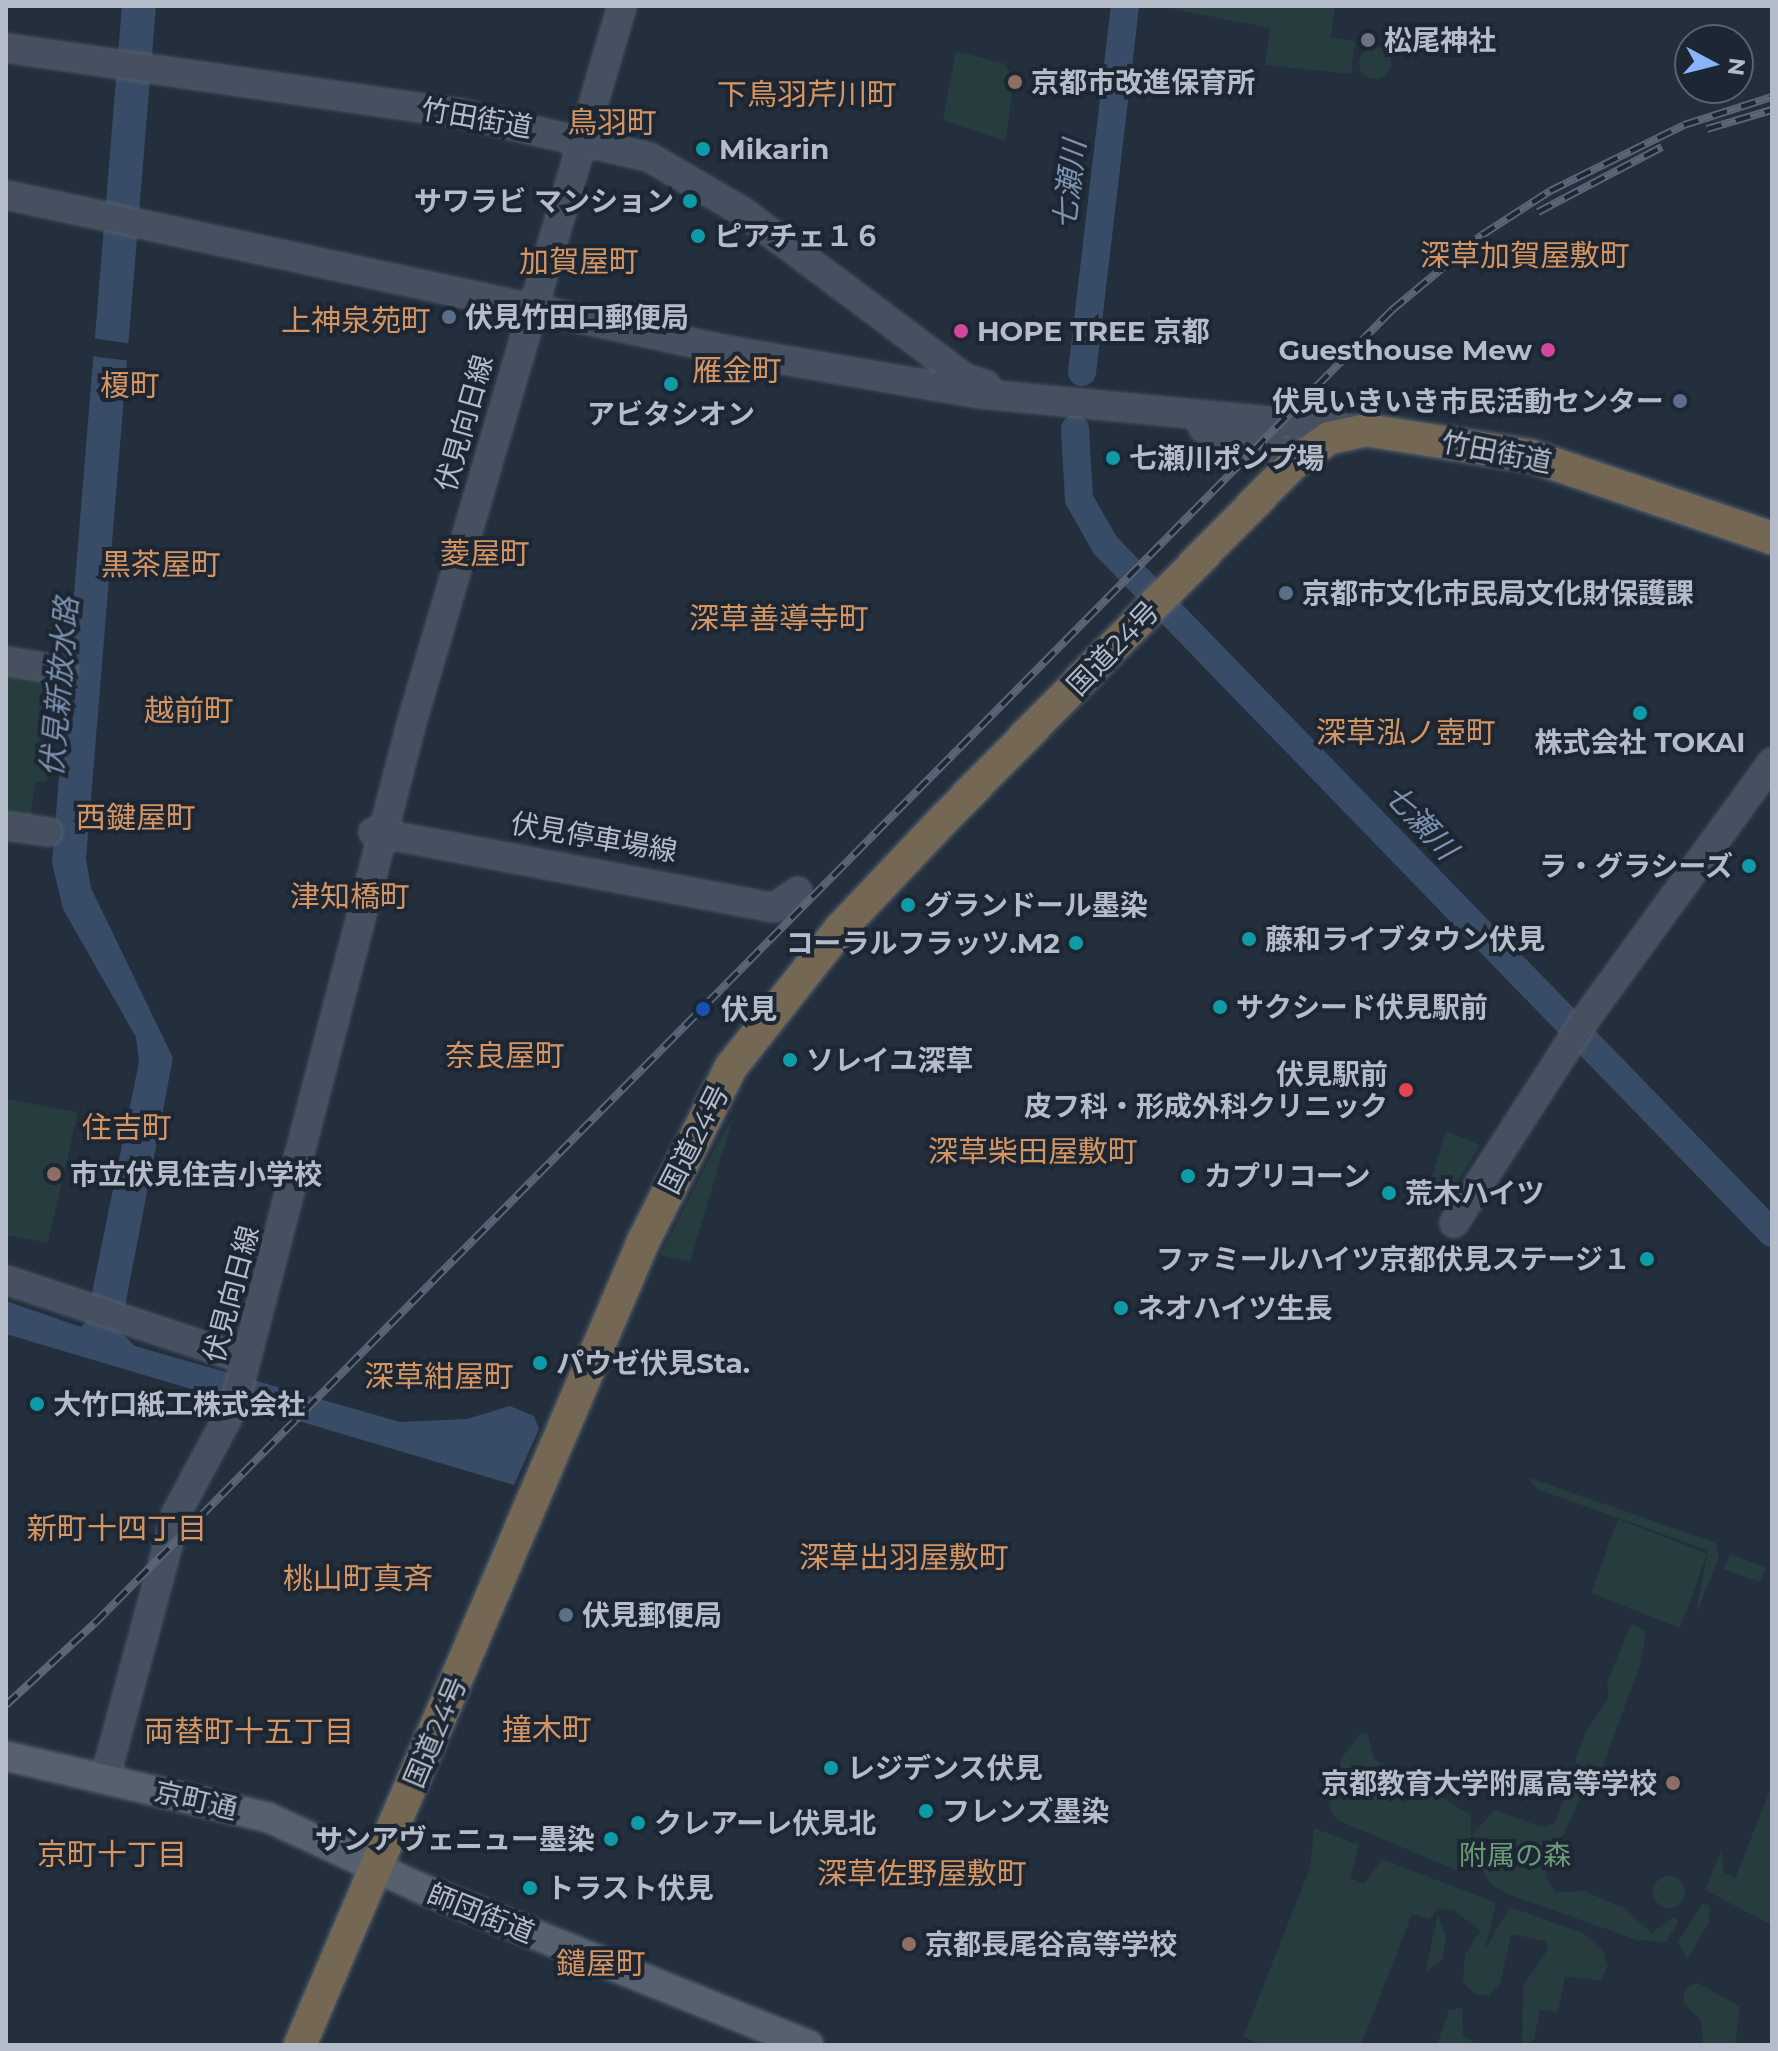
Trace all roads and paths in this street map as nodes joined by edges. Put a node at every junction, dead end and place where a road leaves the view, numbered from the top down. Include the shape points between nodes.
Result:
1 (622, 6) edge
2 (6, 48) edge
3 (581, 138) junction
4 (6, 195) edge
5 (529, 310) junction
6 (934, 353) junction
7 (931, 384) junction
8 (1021, 394) junction
9 (1167, 412) junction
10 (1366, 430) junction
11 (1294, 463) junction
12 (1772, 538) edge
13 (6, 661) edge
14 (64, 671) dead end
15 (1772, 762) edge
16 (6, 826) edge
17 (382, 826) junction
18 (49, 832) dead end
19 (363, 874) dead end
20 (798, 891) dead end
21 (1454, 1223) dead end
22 (6, 1280) edge
23 (244, 1366) junction
24 (6, 1756) edge
25 (105, 1778) junction
26 (377, 1869) junction
27 (300, 2045) edge
28 (809, 2045) edge

1 - 3 main road, 伏見向日線
2 - 3 main road, 竹田街道
3 - 5 main road, 伏見向日線
3 - 6 main road, 竹田街道 via 649,157 709,191
4 - 5 main road, 竹田街道
5 - 7 main road, 竹田街道
5 - 17 main road, 伏見向日線
6 - 7 main road via 940,366
6 - 8 main road, 竹田街道 via 965,378
7 - 8 main road, 竹田街道
8 - 9 main road, 竹田街道
9 - 10 main road, 竹田街道
9 - 11 main road via 1273,444
10 - 11 highway, 国道24号 via 1329,438
10 - 12 highway, 竹田街道 via 1545,459
11 - 26 highway, 国道24号 via 840,929 731,1067 643,1242
13 - 14 main road
15 - 21 main road via 1577,1030
16 - 18 main road
17 - 19 main road, 伏見向日線
17 - 20 main road, 伏見停車場線 via 774,908
17 - 23 main road, 伏見向日線
22 - 23 main road
23 - 25 main road, 伏見向日線 via 234,1406 176,1514
24 - 25 main road, 京町通
25 - 26 main road, 京町通 via 267,1817
26 - 27 highway, 国道24号
26 - 28 main road, 師団街道

